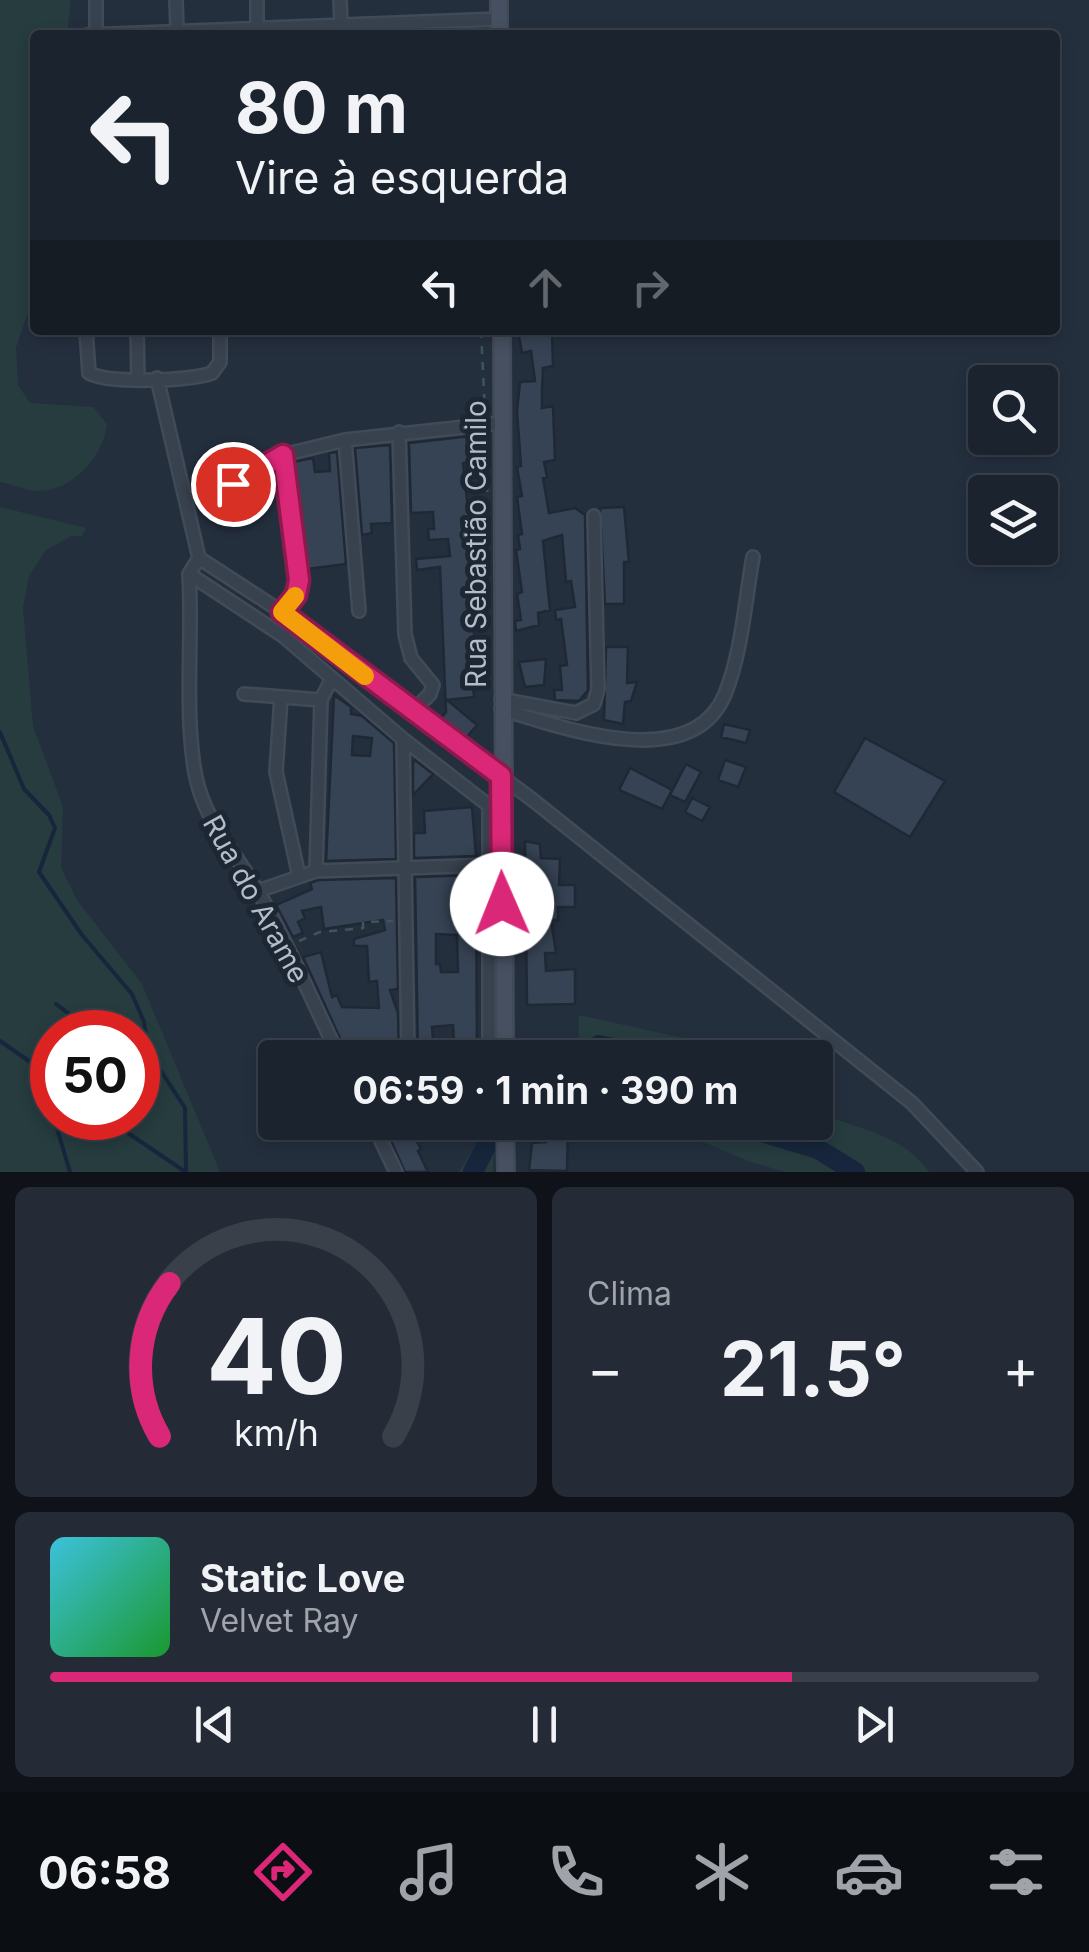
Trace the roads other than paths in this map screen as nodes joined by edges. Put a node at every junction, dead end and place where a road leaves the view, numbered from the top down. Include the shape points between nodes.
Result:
1 (96, 0) edge
2 (176, 0) edge
3 (257, 0) edge
4 (340, 0) edge
5 (499, 0) edge
6 (341, 24) junction
7 (257, 26) junction
8 (499, 27) edge
9 (177, 29) junction
10 (376, 29) edge
11 (91, 30) edge
12 (166, 30) edge
13 (188, 30) edge
14 (226, 30) edge
15 (293, 30) edge
16 (86, 335) edge
17 (136, 335) edge
18 (220, 335) edge
19 (502, 335) edge
20 (138, 378) junction
21 (157, 378) junction
22 (494, 423) junction
23 (399, 432) junction
24 (345, 440) junction
25 (283, 455) junction
26 (233, 484) dead end
27 (594, 516) dead end
28 (752, 557) dead end
29 (199, 558) junction
30 (189, 574) junction
31 (359, 611) dead end
32 (282, 612) junction
33 (332, 678) junction
34 (244, 694) dead end
35 (281, 697) junction
36 (321, 700) junction
37 (501, 704) junction
38 (412, 712) junction
39 (403, 739) junction
40 (501, 776) junction
41 (495, 811) junction
42 (494, 865) junction
43 (403, 870) junction
44 (316, 871) junction
45 (299, 876) junction
46 (258, 892) junction
47 (331, 1040) edge
48 (407, 1040) edge
49 (489, 1040) edge
50 (504, 1040) edge
51 (381, 1140) edge
52 (505, 1140) edge
53 (396, 1172) edge
54 (506, 1172) edge
55 (977, 1172) edge

1 - 11 street
2 - 9 street
3 - 7 street
4 - 6 street
5 - 8 main road
6 - 10 street
6 - 15 street
7 - 14 street
7 - 15 street
8 - 10 street
9 - 12 street
9 - 13 street
16 - 20 street via 90,373
17 - 20 street
18 - 21 street via 220,362 212,373
19 - 22 main road, Rua Sebastião Camilo
20 - 21 street
21 - 29 street
22 - 23 street
22 - 37 main road, Rua Sebastião Camilo
23 - 24 street
23 - 38 street via 406,634 412,658 432,684
24 - 25 street
24 - 31 street
25 - 26 street
25 - 32 street via 299,580
27 - 37 street via 594,704 576,713
28 - 37 street via 732,673 719,707 700,729 636,740 551,724
29 - 30 street
29 - 32 street
30 - 33 street
30 - 46 street, Rua do Arame via 195,773 208,816
32 - 38 street
33 - 36 street
33 - 39 street
34 - 35 street
35 - 36 street
35 - 45 street via 276,772
36 - 44 street
37 - 40 main road, Rua Sebastião Camilo
38 - 40 street
39 - 41 street
39 - 43 street
40 - 41 main road, Rua Sebastião Camilo
40 - 55 street via 912,1103
41 - 42 main road, Rua Sebastião Camilo
42 - 43 street
42 - 49 street, Rua Sebastião Camilo
42 - 50 main road, Rua Sebastião Camilo
43 - 44 street
43 - 48 street
44 - 45 street
45 - 46 street
46 - 47 street, Rua do Arame
51 - 53 street
52 - 54 main road

